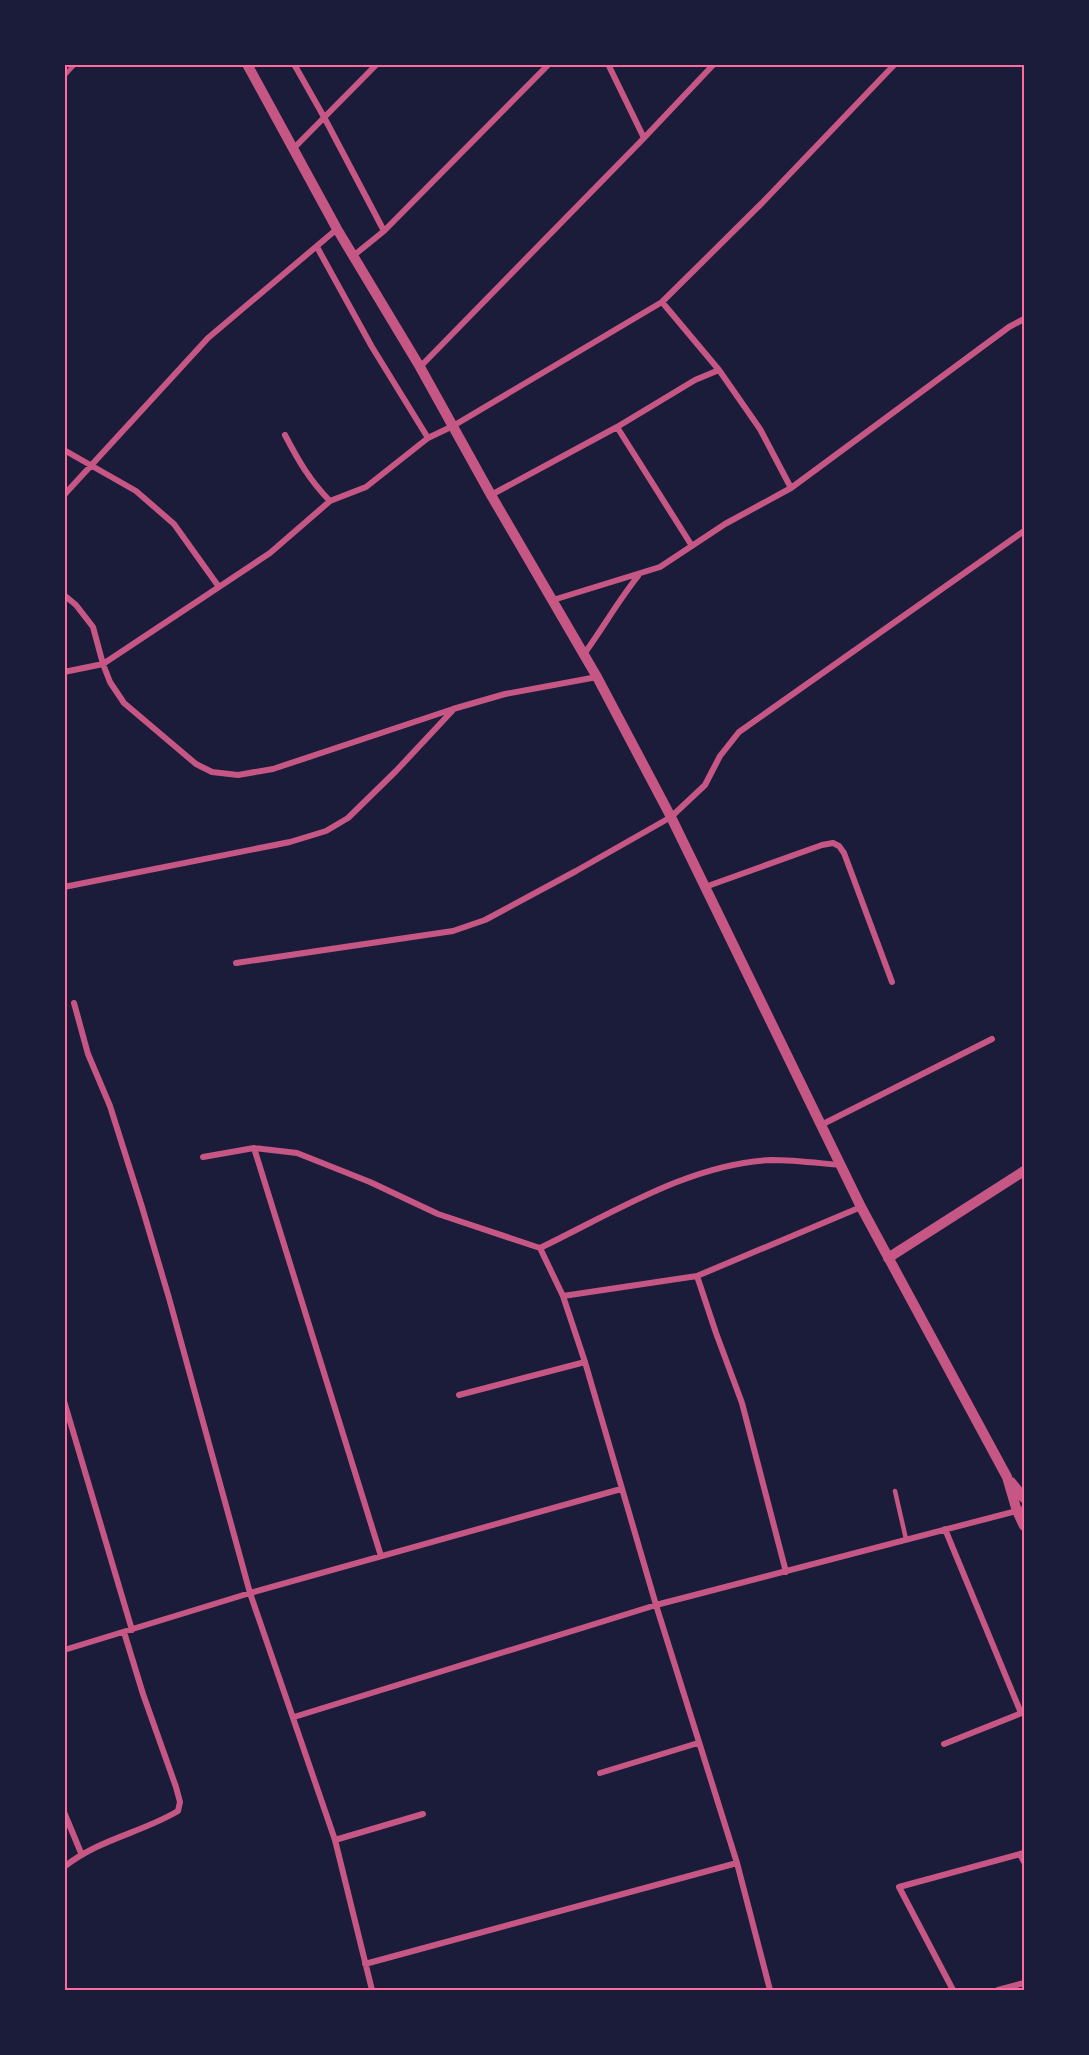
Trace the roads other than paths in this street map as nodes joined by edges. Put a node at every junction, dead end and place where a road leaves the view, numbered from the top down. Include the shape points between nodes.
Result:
1 (75, 64) edge
2 (247, 64) edge
3 (294, 64) edge
4 (377, 64) edge
5 (549, 64) edge
6 (608, 64) edge
7 (714, 64) edge
8 (895, 64) edge
9 (64, 76) edge
10 (324, 117) junction
11 (644, 138) junction
12 (293, 150) junction
13 (337, 229) junction
14 (384, 231) junction
15 (317, 247) junction
16 (353, 256) junction
17 (662, 302) junction
18 (1024, 319) edge
19 (420, 367) junction
20 (719, 370) junction
21 (453, 426) junction
22 (617, 427) junction
23 (285, 435) dead end
24 (428, 438) junction
25 (64, 450) edge
26 (91, 466) junction
27 (791, 488) junction
28 (64, 495) edge
29 (491, 495) junction
30 (330, 501) junction
31 (1024, 531) edge
32 (692, 546) junction
33 (638, 575) junction
34 (219, 587) junction
35 (64, 595) edge
36 (553, 600) junction
37 (584, 654) junction
38 (103, 664) junction
39 (64, 672) edge
40 (597, 677) junction
41 (453, 709) junction
42 (671, 817) junction
43 (64, 887) edge
44 (705, 887) junction
45 (236, 963) dead end
46 (892, 982) dead end
47 (74, 1003) dead end
48 (992, 1039) dead end
49 (821, 1125) junction
50 (254, 1148) junction
51 (203, 1157) dead end
52 (840, 1165) junction
53 (1024, 1171) edge
54 (861, 1207) junction
55 (540, 1248) junction
56 (888, 1258) junction
57 (697, 1276) junction
58 (563, 1296) junction
59 (585, 1362) junction
60 (459, 1395) dead end
61 (64, 1401) edge
62 (1007, 1477) junction
63 (621, 1489) junction
64 (895, 1491) dead end
65 (1024, 1498) edge
66 (1021, 1510) edge
67 (1024, 1526) edge
68 (945, 1529) junction
69 (906, 1539) junction
70 (381, 1556) junction
71 (786, 1572) junction
72 (250, 1593) junction
73 (656, 1605) junction
74 (132, 1630) junction
75 (124, 1632) junction
76 (64, 1650) edge
77 (1023, 1712) edge
78 (294, 1717) junction
79 (698, 1743) junction
80 (944, 1744) dead end
81 (600, 1773) dead end
82 (64, 1812) edge
83 (423, 1814) dead end
84 (335, 1840) junction
85 (81, 1853) junction
86 (1022, 1853) edge
87 (1024, 1862) edge
88 (737, 1863) junction
89 (64, 1867) edge
90 (365, 1964) junction
91 (1024, 1983) edge
92 (372, 1990) edge
93 (770, 1990) edge
94 (953, 1990) edge
95 (998, 1990) edge

1 - 9 lane
2 - 12 street
3 - 10 street
4 - 10 street
5 - 14 street
6 - 11 street
7 - 11 street
8 - 17 street
10 - 12 street
10 - 14 street
11 - 19 street
12 - 13 street
13 - 15 street
13 - 16 street
14 - 16 street
15 - 24 street
15 - 26 street via 208,338
16 - 19 street
17 - 20 street
17 - 21 street
18 - 27 street
19 - 21 street
20 - 22 street
20 - 27 street via 760,429
21 - 24 street
21 - 29 street
22 - 29 street
22 - 32 street
23 - 30 street via 304,470
24 - 30 street via 366,487
25 - 26 street
26 - 28 street
26 - 34 street via 136,491 174,524
27 - 32 street
29 - 36 street
30 - 34 street via 270,553
31 - 42 street via 739,732 720,756 705,785
32 - 33 street via 660,567
33 - 36 street
33 - 37 street
34 - 38 street
35 - 38 street via 93,627
36 - 37 street
37 - 40 street
38 - 39 street
38 - 41 street via 124,703 196,764 212,772 238,775 273,769
40 - 41 street via 505,694
40 - 42 street
41 - 43 street via 348,818 326,831 280,845
42 - 44 street
42 - 45 street via 485,920 453,931
44 - 46 street via 822,845 839,846
44 - 49 street
47 - 72 street via 169,1298
48 - 49 street
49 - 52 street
50 - 51 street
50 - 55 street via 297,1153 438,1214
50 - 70 street
52 - 54 street
52 - 55 street via 770,1160 694,1175
53 - 56 street
54 - 56 street
54 - 57 street
55 - 58 street
56 - 62 street
57 - 58 street
57 - 71 street via 742,1403
58 - 59 street
59 - 60 street
59 - 63 street
61 - 74 street
62 - 65 street
62 - 66 street
63 - 70 street
63 - 73 street
64 - 69 lane
66 - 67 street
66 - 68 street
68 - 69 street
68 - 77 street
69 - 71 street
70 - 72 street
71 - 73 street
72 - 74 street
72 - 78 street
73 - 78 street
73 - 79 street
74 - 75 street
75 - 76 street
75 - 85 street via 180,1802 178,1811 166,1818
77 - 80 street
78 - 84 street
79 - 81 street
79 - 88 street
82 - 85 street
83 - 84 street
84 - 90 street
85 - 89 street
86 - 87 street
86 - 94 street via 899,1887
88 - 90 street
88 - 93 street
90 - 92 street
91 - 95 street

